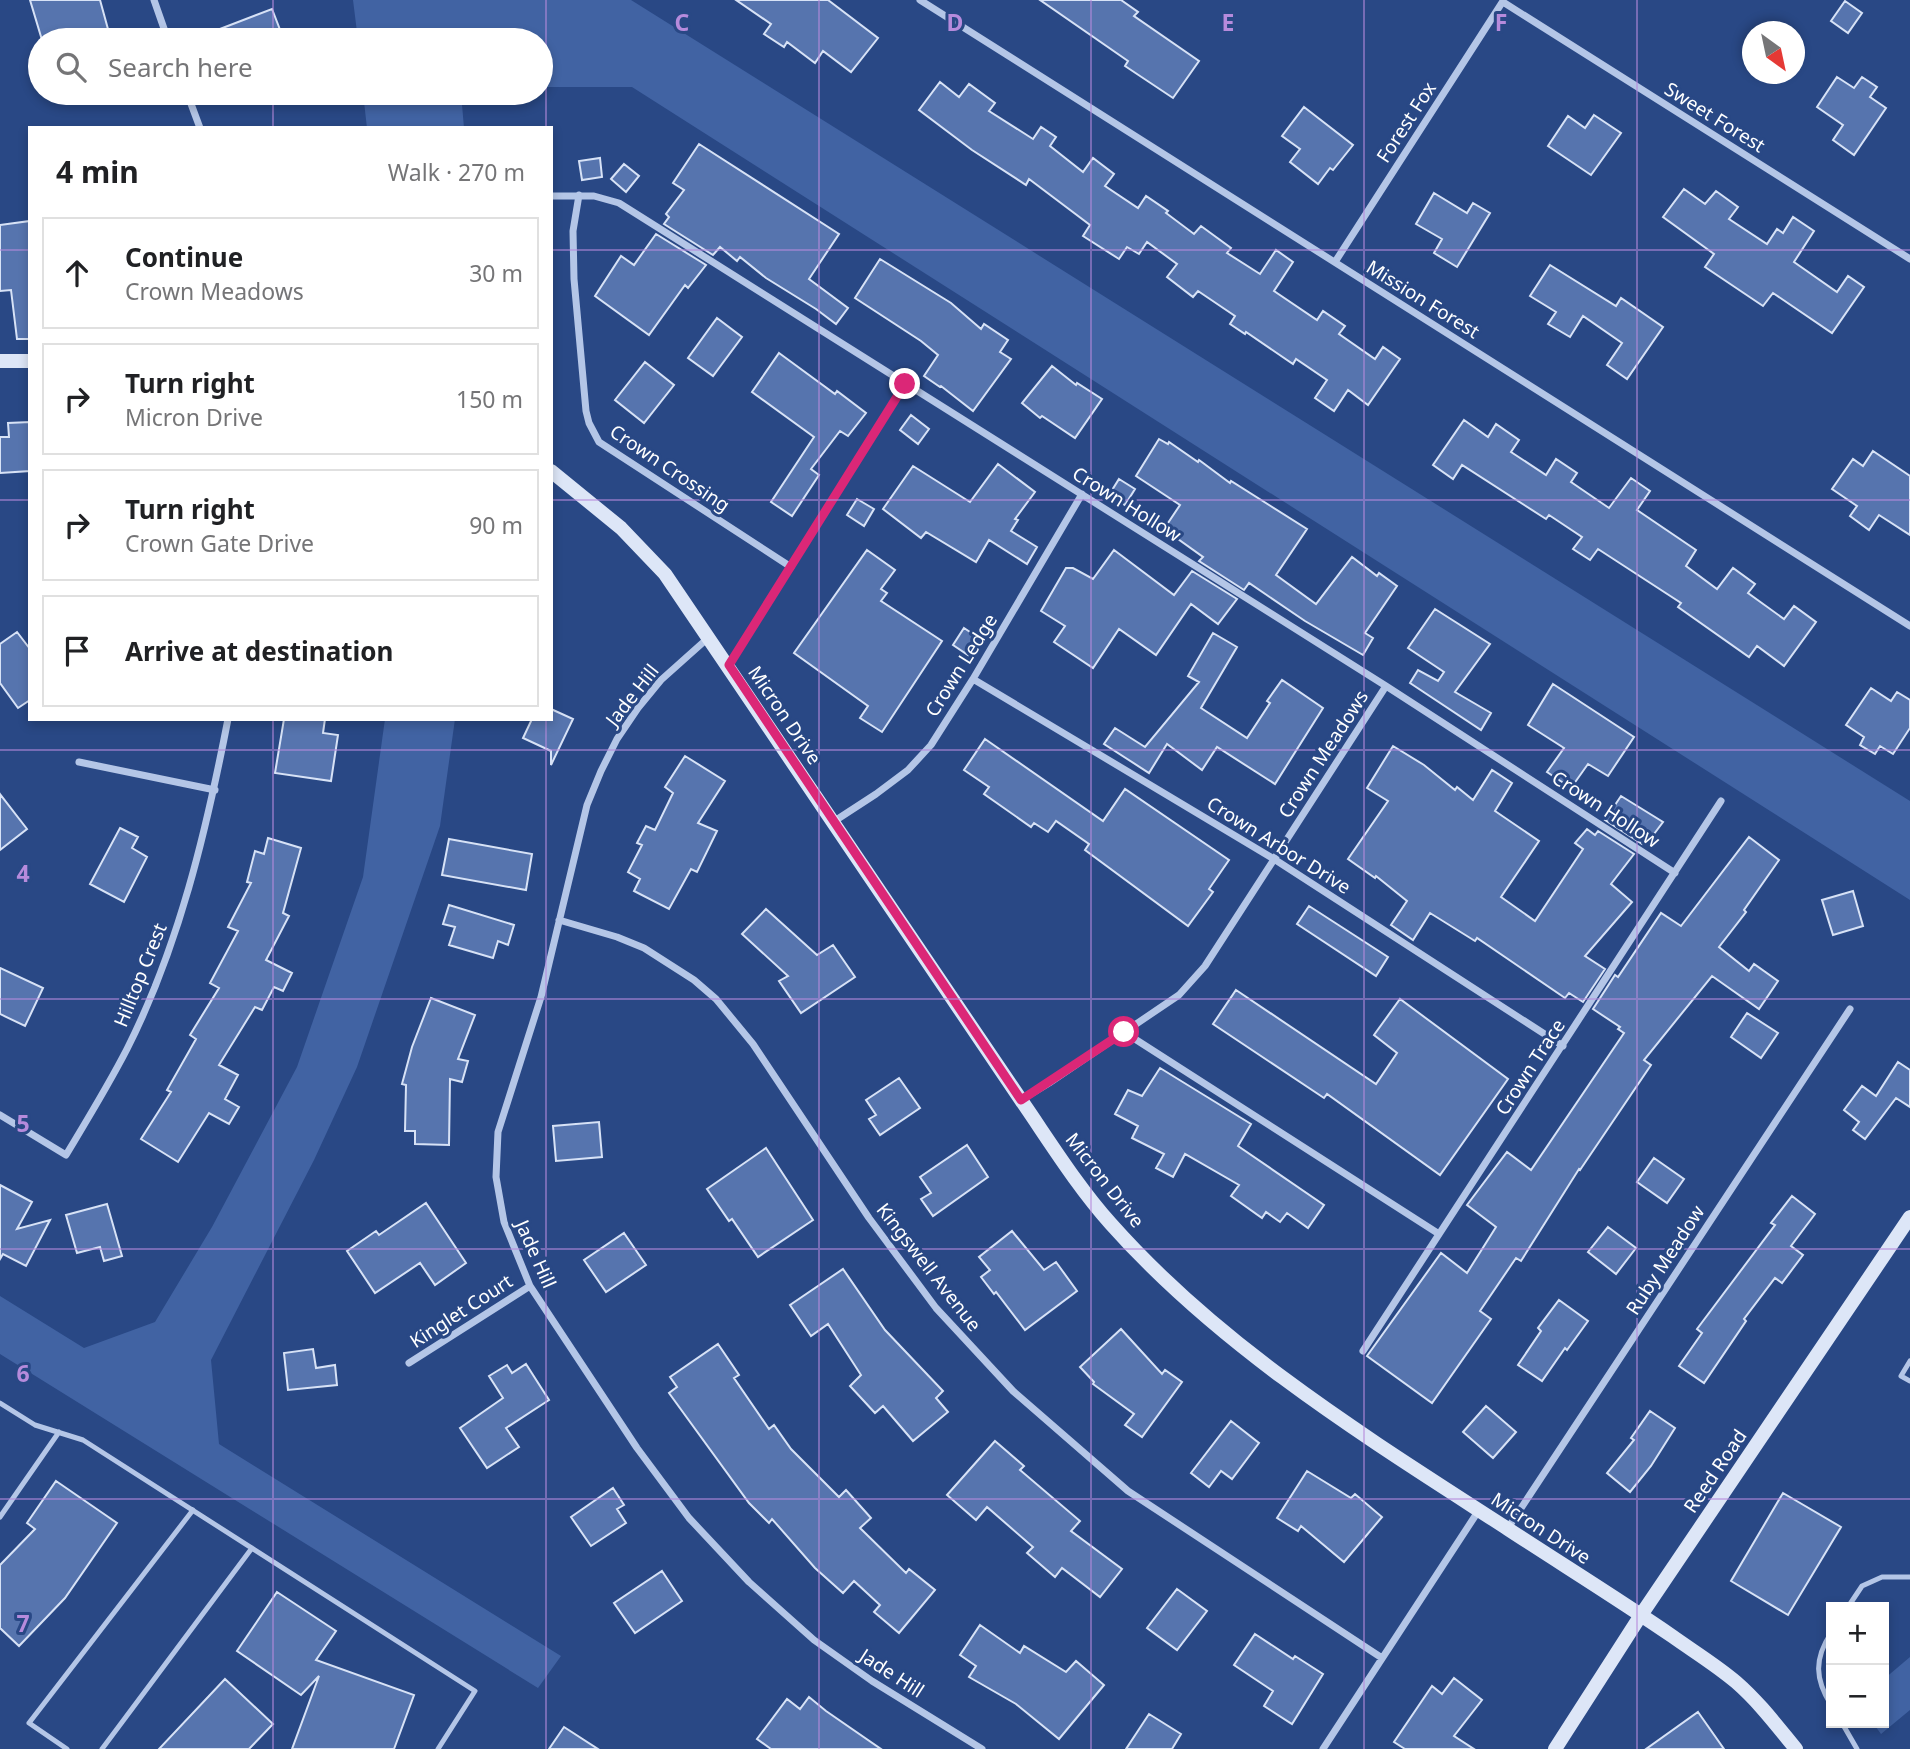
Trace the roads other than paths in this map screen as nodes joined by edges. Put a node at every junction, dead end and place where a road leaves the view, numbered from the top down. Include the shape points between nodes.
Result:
1 (154, 0) edge
2 (920, 0) edge
3 (1503, 1) edge
4 (164, 28) edge
5 (191, 105) edge
6 (199, 126) edge
7 (579, 195) junction
8 (553, 196) edge
9 (1910, 259) edge
10 (1335, 262) junction
11 (0, 361) edge
12 (28, 361) edge
13 (905, 384) junction
14 (553, 473) edge
15 (1082, 494) junction
16 (791, 567) junction
17 (1910, 626) edge
18 (710, 636) junction
19 (729, 665) junction
20 (973, 679) junction
21 (1386, 686) junction
22 (228, 721) edge
23 (79, 762) dead end
24 (215, 790) junction
25 (1721, 801) dead end
26 (833, 822) junction
27 (1274, 859) junction
28 (1675, 873) junction
29 (559, 920) junction
30 (1850, 1009) dead end
31 (1124, 1032) junction
32 (1563, 1046) junction
33 (1021, 1100) junction
34 (0, 1115) edge
35 (1910, 1217) edge
36 (1440, 1234) junction
37 (530, 1286) junction
38 (1363, 1351) dead end
39 (1910, 1361) edge
40 (410, 1363) dead end
41 (1910, 1381) edge
42 (0, 1403) edge
43 (59, 1432) junction
44 (193, 1510) junction
45 (1479, 1510) junction
46 (0, 1517) edge
47 (1507, 1529) junction
48 (253, 1548) junction
49 (1910, 1577) edge
50 (1851, 1602) edge
51 (1642, 1615) junction
52 (1826, 1640) edge
53 (1382, 1658) junction
54 (1826, 1698) edge
55 (1845, 1728) edge
56 (67, 1749) edge
57 (102, 1749) edge
58 (438, 1749) edge
59 (982, 1749) edge
60 (1323, 1749) edge
61 (1555, 1749) edge
62 (1796, 1749) edge
63 (1857, 1749) edge

1 - 4 street
2 - 10 street, Mission Forest
3 - 9 street, Sweet Forest
3 - 10 street, Forest Fox
5 - 6 street
7 - 8 street, Crown Hollow
7 - 13 street, Crown Hollow via 619,203
7 - 16 street, Crown Crossing via 573,231 574,279 586,411 599,442
10 - 17 street, Mission Forest
11 - 12 street
13 - 15 street, Crown Hollow
13 - 16 street
14 - 18 street, Micron Drive via 621,527 665,574
15 - 20 street, Crown Ledge
15 - 21 street, Crown Hollow
16 - 19 street
18 - 19 street, Micron Drive
18 - 29 street, Jade Hill via 661,680 618,738 587,805
19 - 26 street, Micron Drive
20 - 26 street, Crown Ledge via 931,745 908,770
20 - 27 street, Crown Arbor Drive
21 - 27 street, Crown Meadows
21 - 28 street, Crown Hollow
22 - 24 street, Hilltop Crest
23 - 24 street
24 - 34 street, Hilltop Crest via 197,861 152,993 109,1084 66,1155
25 - 28 street, Crown Trace
26 - 33 street, Micron Drive
27 - 31 street, Crown Meadows via 1205,966 1179,995
27 - 32 street, Crown Arbor Drive
28 - 32 street, Crown Trace
29 - 37 street, Jade Hill via 541,997 498,1132 496,1177 503,1222
29 - 53 street, Kingswell Avenue via 644,948 716,999 753,1044 869,1218 936,1308 1013,1391 1128,1491
30 - 47 street, Ruby Meadow
31 - 33 street, Crown Meadows
31 - 36 street
32 - 36 street, Crown Trace
33 - 45 street, Micron Drive via 1111,1224 1195,1308 1305,1395
35 - 51 street, Reed Road
36 - 38 street, Crown Trace
37 - 40 street, Kinglet Court
37 - 59 street, Jade Hill via 637,1448 690,1518 749,1582 814,1640
39 - 41 lane via 1901,1376
42 - 43 lane via 35,1425
43 - 44 lane via 83,1440
43 - 46 lane
44 - 48 lane
44 - 56 lane via 29,1723
45 - 47 street, Micron Drive
45 - 53 street
47 - 51 street, Micron Drive
48 - 57 lane
48 - 58 lane via 475,1691
49 - 50 lane via 1882,1577 1862,1586
51 - 61 street, Reed Road
51 - 62 street, Micron Drive via 1736,1682
52 - 54 lane via 1817,1669
53 - 60 street
55 - 63 lane

